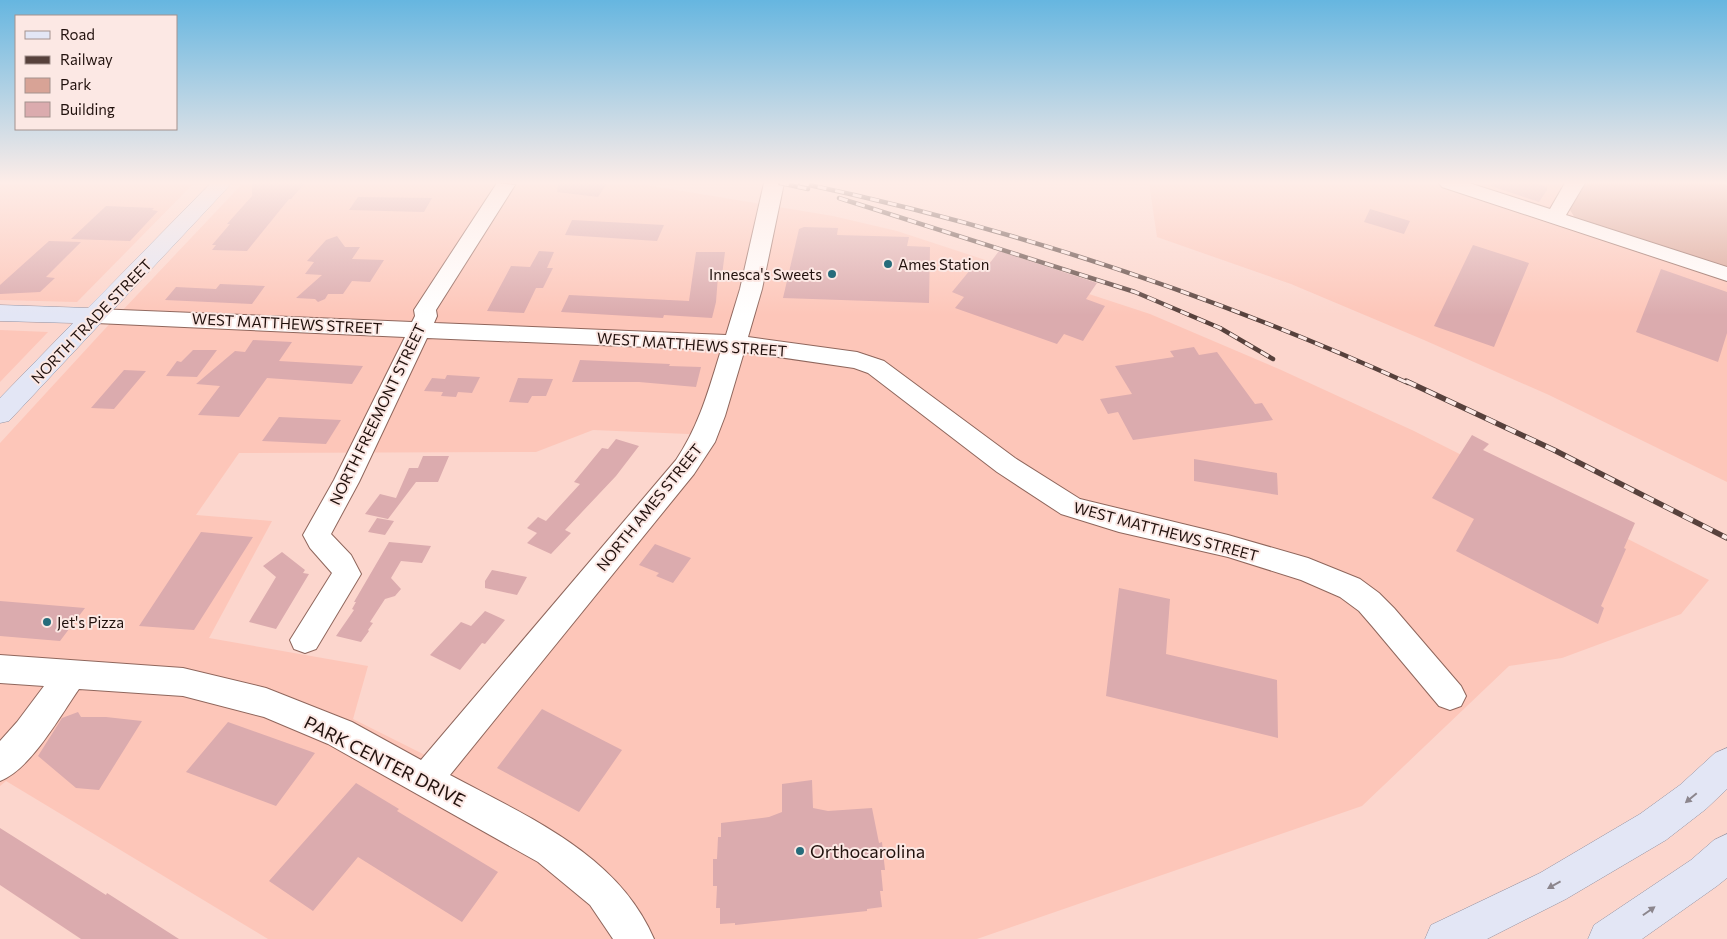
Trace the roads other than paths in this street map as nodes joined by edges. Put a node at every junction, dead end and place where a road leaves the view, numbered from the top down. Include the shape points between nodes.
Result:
1 (180, 227) edge
2 (480, 227) edge
3 (764, 227) edge
4 (1585, 227) edge
5 (1727, 274) edge
6 (0, 313) edge
7 (96, 316) junction
8 (420, 329) junction
9 (735, 343) junction
10 (0, 414) edge
11 (305, 640) dead end
12 (0, 669) edge
13 (72, 673) junction
14 (1450, 696) dead end
15 (0, 765) edge
16 (1727, 765) edge
17 (425, 780) junction
18 (1727, 853) edge
19 (630, 935) edge
20 (1445, 939) edge
21 (1608, 939) edge

1 - 7 main road, NORTH TRADE STREET
2 - 8 street, NORTH FREEMONT STREET via 425,310
3 - 9 street, NORTH AMES STREET
4 - 5 street
6 - 7 main road
7 - 8 street, WEST MATTHEWS STREET
7 - 10 main road, NORTH TRADE STREET
8 - 9 street, WEST MATTHEWS STREET
8 - 11 street, NORTH FREEMONT STREET via 346,482 320,526 317,535 321,544 345,567 347,574
9 - 14 street, WEST MATTHEWS STREET via 857,360 876,367 1006,465 1071,507 1228,546 1308,570 1350,588 1383,617
9 - 17 street, NORTH AMES STREET via 713,416 698,448
12 - 13 street, PARK CENTER DRIVE
13 - 15 street via 30,733
13 - 17 street, PARK CENTER DRIVE via 183,682 266,703 340,733
16 -> 20 main road via 1654,828 1553,886
17 - 19 street, PARK CENTER DRIVE via 551,849 603,892
21 -> 18 main road via 1704,873

